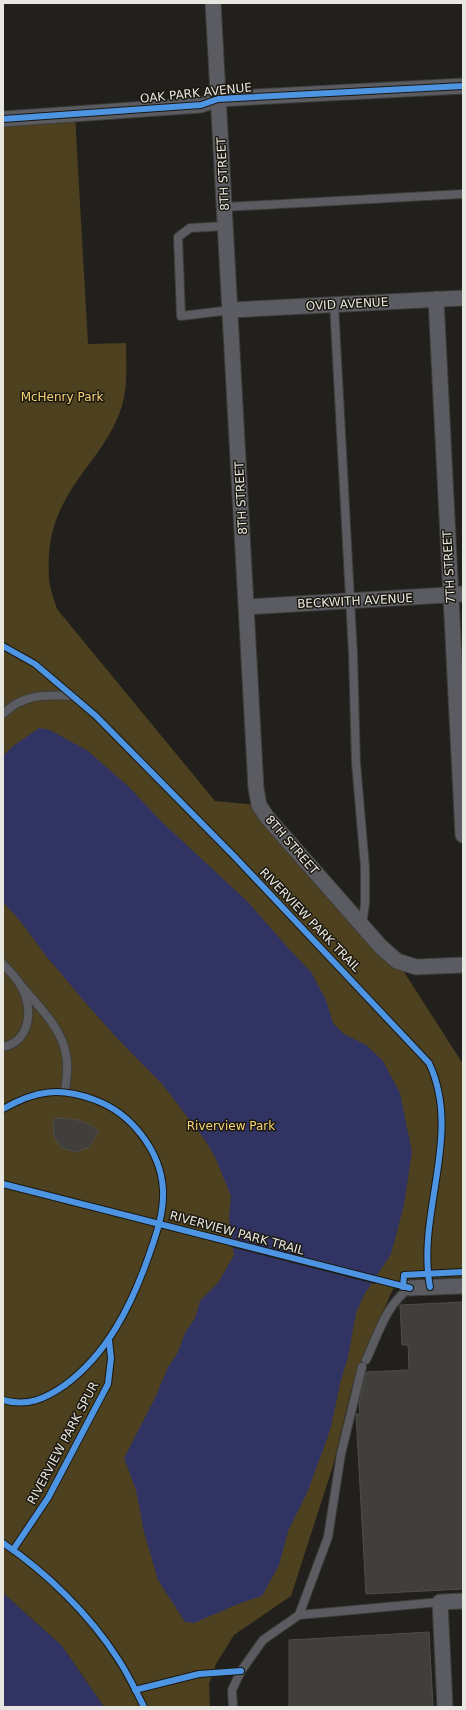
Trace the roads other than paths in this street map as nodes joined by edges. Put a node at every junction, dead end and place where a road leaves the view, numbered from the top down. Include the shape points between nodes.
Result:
1 (212, 3) edge
2 (463, 86) edge
3 (218, 99) junction
4 (3, 119) edge
5 (463, 194) edge
6 (225, 207) junction
7 (226, 226) junction
8 (463, 298) edge
9 (436, 299) junction
10 (334, 304) junction
11 (231, 310) junction
12 (457, 594) edge
13 (350, 601) junction
14 (247, 607) junction
15 (73, 696) dead end
16 (3, 714) edge
17 (463, 835) edge
18 (362, 926) junction
19 (3, 964) edge
20 (463, 965) edge
21 (20, 983) junction
22 (3, 1047) edge
23 (65, 1092) dead end
24 (463, 1286) edge
25 (410, 1288) joint
26 (463, 1601) edge
27 (440, 1602) junction
28 (299, 1615) junction
29 (233, 1707) edge
30 (445, 1707) edge

1 - 3 street, 8TH STREET
2 - 3 street, OAK PARK AVENUE
3 - 4 street, OAK PARK AVENUE via 201,105
3 - 6 street, 8TH STREET
5 - 6 lane
6 - 7 street, 8TH STREET
7 - 11 street, 8TH STREET
7 - 11 lane via 190,228 178,237 181,316
8 - 9 street, OVID AVENUE
9 - 10 street, OVID AVENUE
9 - 12 street, 7TH STREET
10 - 11 street, OVID AVENUE
10 - 13 lane
11 - 14 street, 8TH STREET
12 - 13 street, BECKWITH AVENUE
12 - 17 street, 7TH STREET
13 - 14 street, BECKWITH AVENUE
13 - 18 lane via 356,763 365,867
14 - 18 street, 8TH STREET via 259,805
15 - 16 lane via 35,696 23,700
18 - 20 street, 8TH STREET via 397,961 416,968
19 - 21 lane
21 - 22 lane via 28,1014 26,1030 16,1042
21 - 23 lane via 62,1041 67,1056
24 - 25 street
25 - 28 lane via 400,1294 392,1304 364,1364 341,1454 328,1537
26 - 27 street
27 - 28 lane
27 - 30 street
28 - 29 lane via 263,1640 241,1671 232,1690

